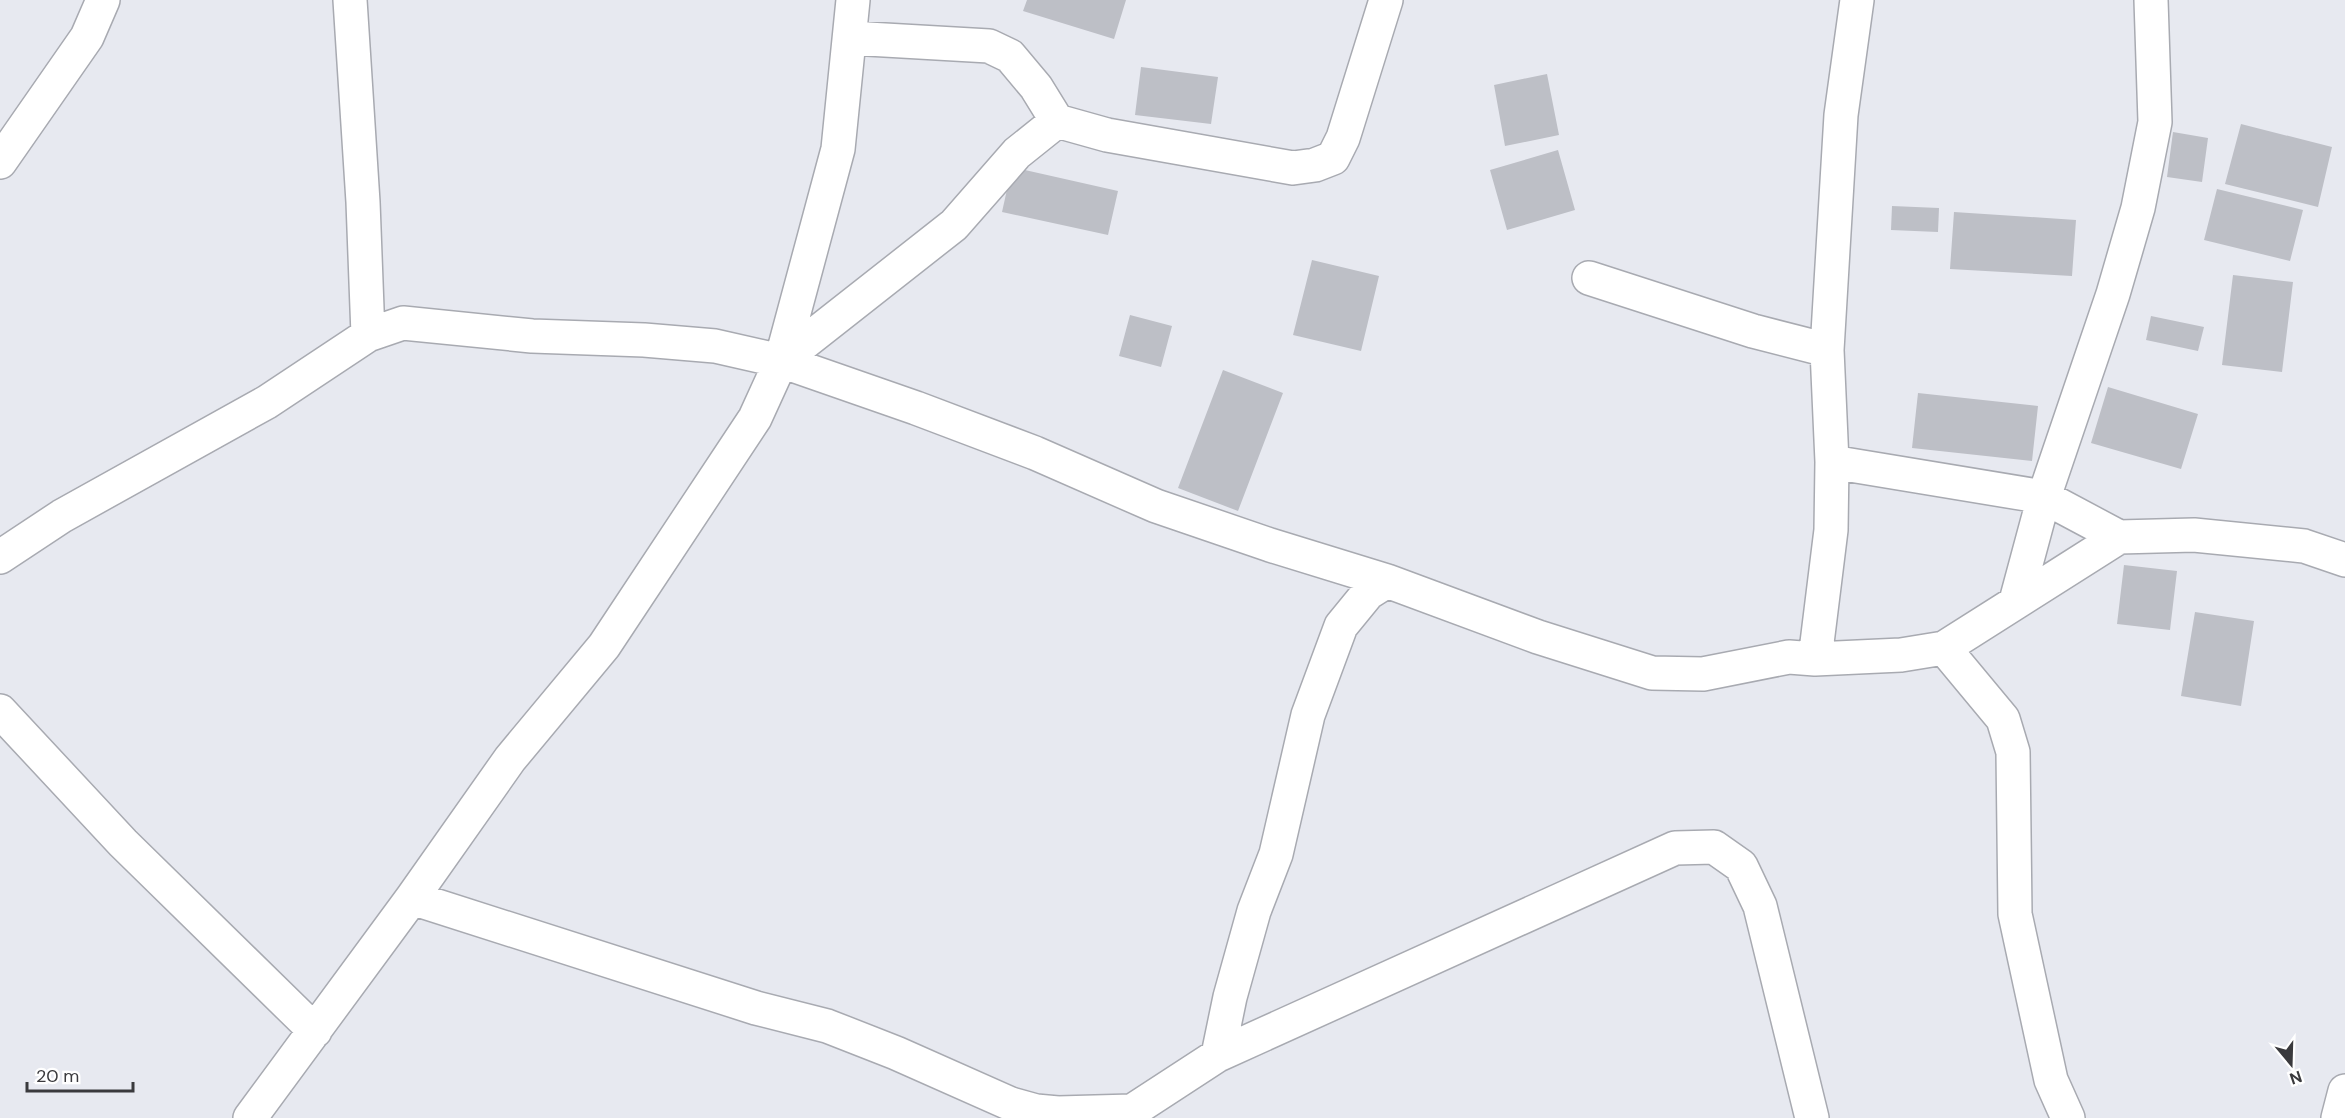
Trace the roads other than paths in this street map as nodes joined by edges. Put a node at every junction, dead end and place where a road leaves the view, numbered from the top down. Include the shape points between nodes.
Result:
1 (103, 0) edge
2 (351, 0) edge
3 (853, 0) edge
4 (1386, 0) edge
5 (1857, 0) edge
6 (2151, 0) edge
7 (850, 38) junction
8 (1058, 121) junction
9 (3, 152) edge
10 (1589, 278) dead end
11 (368, 335) junction
12 (1827, 350) junction
13 (781, 361) junction
14 (1832, 462) junction
15 (2044, 497) junction
16 (2119, 537) junction
17 (0, 557) edge
18 (2345, 560) edge
19 (1388, 581) junction
20 (2016, 600) junction
21 (1944, 648) junction
22 (1815, 659) junction
23 (0, 711) edge
24 (412, 898) junction
25 (315, 1031) junction
26 (1218, 1055) junction
27 (2345, 1091) edge
28 (1129, 1114) edge
29 (250, 1118) edge
30 (1812, 1118) edge
31 (2068, 1118) edge
32 (2338, 1118) edge

1 - 9 street via 87,37
2 - 11 street
3 - 7 street
4 - 8 street via 1343,138 1333,158 1315,165 1293,168 1107,135
5 - 12 street via 1841,115
6 - 15 street via 2155,122 2138,208
7 - 8 street via 989,46 1010,56
7 - 13 street via 838,149
8 - 13 street via 1017,153 954,225
10 - 12 street via 1753,331
11 - 13 street via 403,323 532,336 715,346
11 - 17 street via 267,402 62,516
12 - 14 street
13 - 19 street via 1014,445 1156,506
13 - 24 street via 755,418 604,646 510,759
14 - 15 street
14 - 22 street via 1832,530
15 - 16 street
15 - 20 street
16 - 18 street via 2194,535 2304,546
16 - 20 street
19 - 22 street via 1538,637 1652,673 1703,674 1789,657
19 - 26 street via 1368,593 1341,626 1308,715 1276,854 1254,911
20 - 21 street
21 - 22 street via 1901,655
21 - 31 street via 2003,718 2013,752 2015,914 2051,1080
23 - 25 street via 123,843
24 - 25 street
24 - 28 street via 756,1008 827,1026 1011,1104 1058,1113
25 - 29 street
26 - 28 street
26 - 30 street via 1675,848 1714,847 1741,866 1760,906
27 - 32 street

